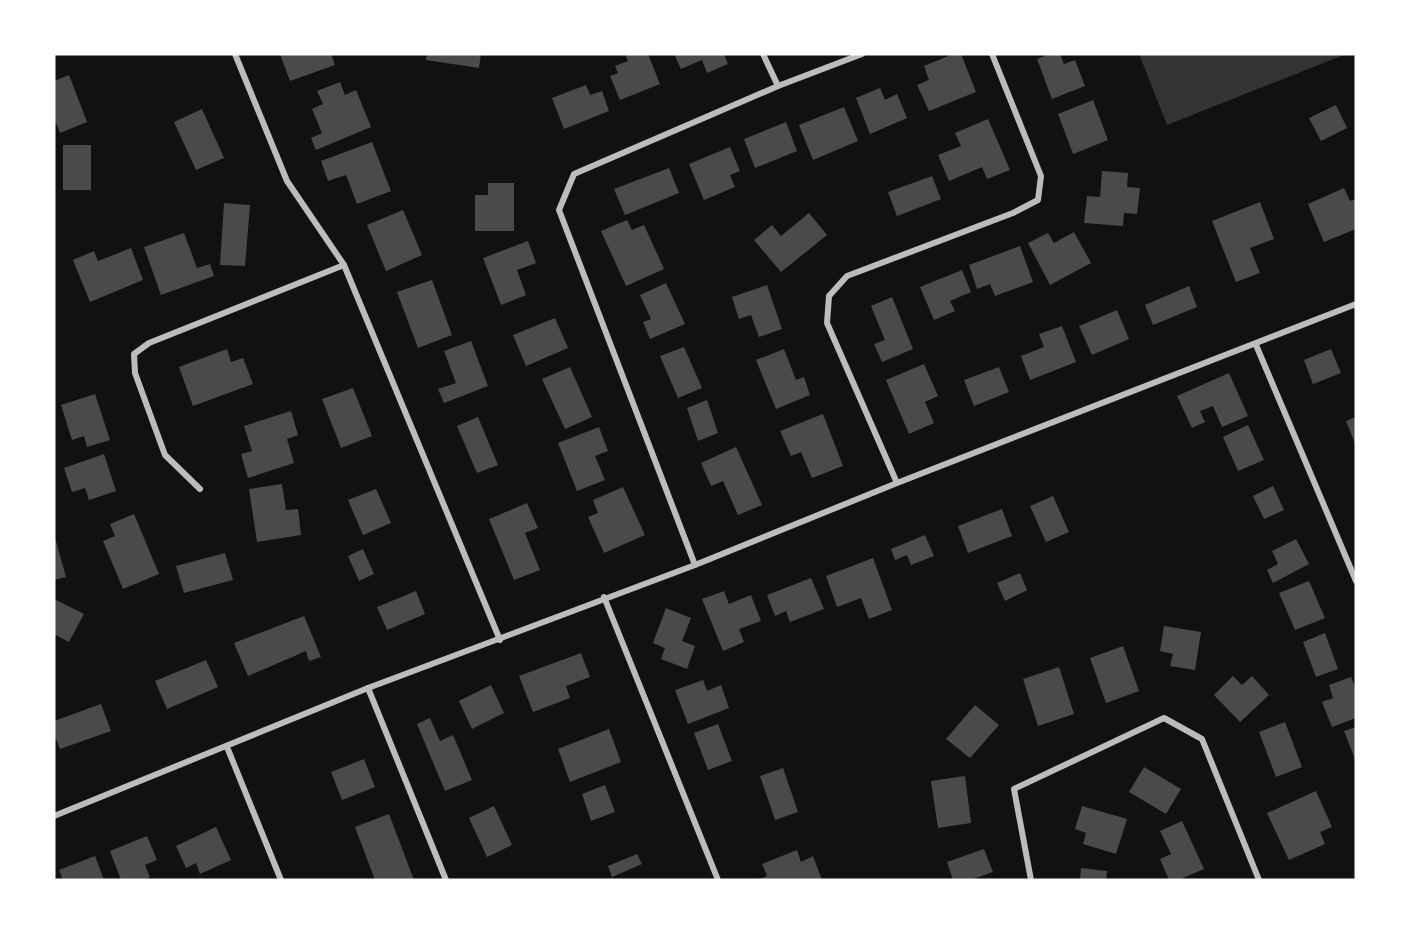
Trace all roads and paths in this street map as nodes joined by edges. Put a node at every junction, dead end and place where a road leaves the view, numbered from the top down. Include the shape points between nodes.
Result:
1 (235, 54) edge
2 (764, 54) edge
3 (862, 54) edge
4 (992, 54) edge
5 (778, 86) junction
6 (344, 266) junction
7 (1356, 304) edge
8 (1256, 345) junction
9 (897, 483) junction
10 (200, 489) dead end
11 (695, 565) junction
12 (1354, 570) edge
13 (1356, 581) edge
14 (604, 597) junction
15 (500, 640) junction
16 (368, 688) junction
17 (227, 747) junction
18 (54, 816) edge
19 (281, 880) edge
20 (446, 880) edge
21 (718, 880) edge
22 (1031, 880) edge
23 (1259, 880) edge

1 - 6 street via 288,181
2 - 5 street
3 - 5 street
4 - 9 street via 1041,176 1038,200 847,276 829,296 827,323
5 - 11 street via 574,174 559,210
6 - 10 street via 149,343 134,354 135,373 165,455
6 - 15 street
7 - 8 street
8 - 9 street
8 - 12 street
9 - 11 street
11 - 14 street
12 - 13 street
14 - 15 street
14 - 21 street
15 - 16 street
16 - 17 street
16 - 20 street
17 - 18 street
17 - 19 street
22 - 23 street via 1014,789 1164,718 1202,739

